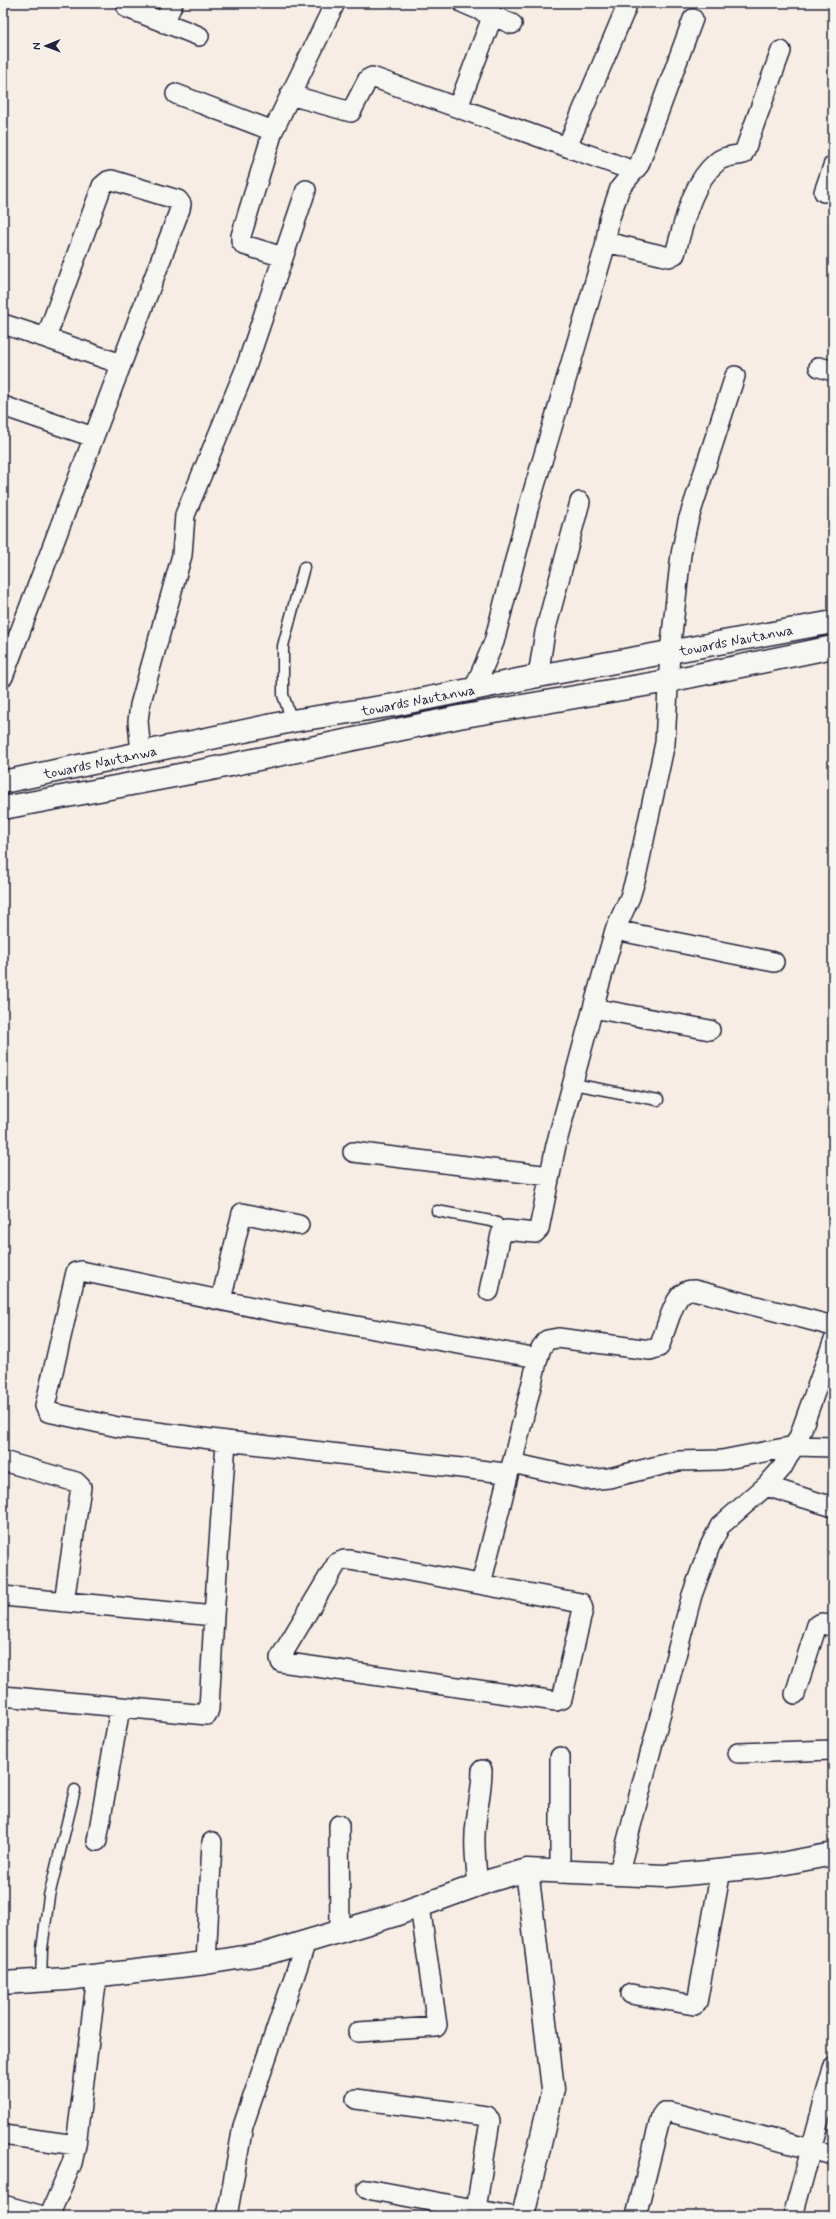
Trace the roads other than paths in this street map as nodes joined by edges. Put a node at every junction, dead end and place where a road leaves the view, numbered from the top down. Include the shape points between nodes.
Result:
1 (174, 3) edge
2 (335, 3) edge
3 (463, 3) edge
4 (127, 8) dead end
5 (626, 8) dead end
6 (493, 15) junction
7 (693, 19) dead end
8 (164, 23) junction
9 (512, 24) dead end
10 (199, 36) dead end
11 (781, 51) dead end
12 (176, 94) dead end
13 (290, 95) junction
14 (458, 107) junction
15 (273, 131) junction
16 (567, 147) junction
17 (833, 166) edge
18 (634, 171) junction
19 (306, 190) dead end
20 (824, 192) dead end
21 (606, 242) junction
22 (283, 257) junction
23 (3, 324) edge
24 (46, 338) junction
25 (121, 364) junction
26 (735, 376) dead end
27 (3, 406) edge
28 (93, 437) junction
29 (580, 502) dead end
30 (304, 567) dead end
31 (833, 622) edge
32 (833, 647) edge
33 (670, 652) junction
34 (538, 676) junction
35 (3, 677) edge
36 (668, 681) junction
37 (474, 689) junction
38 (292, 721) junction
39 (141, 753) junction
40 (3, 782) edge
41 (3, 808) edge
42 (615, 930) junction
43 (774, 962) dead end
44 (594, 1008) junction
45 (710, 1030) dead end
46 (573, 1084) junction
47 (658, 1100) dead end
48 (353, 1152) dead end
49 (550, 1176) junction
50 (437, 1210) dead end
51 (299, 1224) dead end
52 (504, 1231) junction
53 (489, 1291) dead end
54 (221, 1300) junction
55 (833, 1326) edge
56 (833, 1342) edge
57 (538, 1358) junction
58 (226, 1441) junction
59 (795, 1446) junction
60 (833, 1447) edge
61 (3, 1461) edge
62 (511, 1467) junction
63 (766, 1486) junction
64 (833, 1507) edge
65 (481, 1584) junction
66 (3, 1596) edge
67 (64, 1602) junction
68 (214, 1616) junction
69 (833, 1627) edge
70 (795, 1694) dead end
71 (3, 1696) edge
72 (120, 1708) junction
73 (833, 1750) edge
74 (738, 1753) dead end
75 (560, 1757) dead end
76 (482, 1770) dead end
77 (75, 1790) dead end
78 (338, 1825) dead end
79 (97, 1841) dead end
80 (212, 1842) dead end
81 (833, 1854) edge
82 (527, 1870) junction
83 (721, 1870) junction
84 (560, 1873) junction
85 (618, 1875) junction
86 (478, 1886) junction
87 (420, 1906) junction
88 (340, 1932) junction
89 (306, 1942) junction
90 (206, 1963) junction
91 (97, 1976) junction
92 (41, 1981) junction
93 (3, 1983) edge
94 (631, 1994) dead end
95 (358, 2032) dead end
96 (833, 2068) edge
97 (356, 2099) dead end
98 (3, 2135) edge
99 (76, 2144) junction
100 (811, 2149) junction
101 (833, 2155) edge
102 (367, 2190) dead end
103 (3, 2205) edge
104 (476, 2209) junction
105 (43, 2216) edge
106 (47, 2216) edge
107 (227, 2216) edge
108 (511, 2216) edge
109 (524, 2216) edge
110 (636, 2216) edge
111 (793, 2216) edge

1 - 8 street
2 - 13 street
3 - 6 street
4 - 8 street
5 - 16 street
6 - 9 street
6 - 14 street
7 - 18 street via 641,159
8 - 10 street
11 - 21 street via 743,154 717,162 703,179 692,198 675,254 669,257
12 - 15 street
13 - 14 street via 351,112 368,79 372,77
13 - 15 street
14 - 16 street
15 - 22 street via 241,240 244,244
16 - 18 street
17 - 20 street
18 - 21 street via 620,188 609,220
19 - 22 street
21 - 37 street via 530,501 494,642
22 - 39 street via 245,370 185,515 182,555 140,705 138,721
23 - 24 street
24 - 25 street
24 - 25 street via 102,186 112,180 178,200 180,209
25 - 28 street
26 - 33 street via 688,521 676,592
27 - 28 street
28 - 35 street via 18,643
29 - 34 street via 545,632
30 - 38 lane via 284,646 283,695
31 - 33 main road, towards Nautanwa
32 - 36 main road
33 - 34 main road, towards Nautanwa
33 - 36 street
34 - 37 main road, towards Nautanwa
36 - 41 main road via 459,717 206,770
36 - 42 street via 665,743 656,791 632,891
37 - 38 main road, towards Nautanwa
38 - 39 main road, towards Nautanwa
39 - 40 main road, towards Nautanwa
42 - 43 street
42 - 44 street
44 - 45 street
44 - 46 street
46 - 47 lane
46 - 49 street
48 - 49 street
49 - 52 street via 538,1231
50 - 52 lane via 491,1221 497,1223
51 - 54 street via 242,1213
52 - 53 street via 501,1234
54 - 57 street
54 - 58 street via 82,1271 76,1272 45,1406 48,1412 118,1427
55 - 57 street via 694,1290 684,1292 676,1300 659,1347 650,1350 558,1338 547,1340
56 - 59 street
57 - 62 street
58 - 62 street via 505,1473
58 - 68 street
59 - 60 street
59 - 62 street via 722,1460 678,1461 589,1480
59 - 63 street via 782,1468
61 - 67 street via 76,1482 81,1487
62 - 65 street
63 - 64 street
63 - 85 street via 720,1526 699,1572
65 - 65 street via 344,1560 337,1564 280,1660 559,1701 563,1695 583,1606 581,1603
66 - 67 street
67 - 68 street
68 - 72 street via 207,1715
69 - 70 street via 822,1623 817,1625
71 - 72 street
72 - 79 street
73 - 74 street
75 - 84 street
76 - 86 street via 482,1793 475,1835
77 - 92 lane via 49,1896 42,1948
78 - 88 street
80 - 90 street
81 - 83 main road via 770,1866
82 - 84 main road
82 - 86 main road
82 - 109 main road via 553,2089
83 - 85 main road via 664,1876
83 - 94 street via 697,2004
84 - 85 main road
86 - 87 main road
87 - 88 main road
87 - 95 street via 437,2025
88 - 89 main road
89 - 90 main road via 268,1953
89 - 107 street via 243,2126
90 - 91 main road
91 - 92 main road
91 - 99 street
92 - 93 main road
96 - 100 street
97 - 104 street via 487,2116 490,2121
98 - 99 street
99 - 106 street via 72,2163
100 - 101 street
100 - 110 street via 664,2112
100 - 111 street
102 - 104 street
103 - 105 street
104 - 108 street

